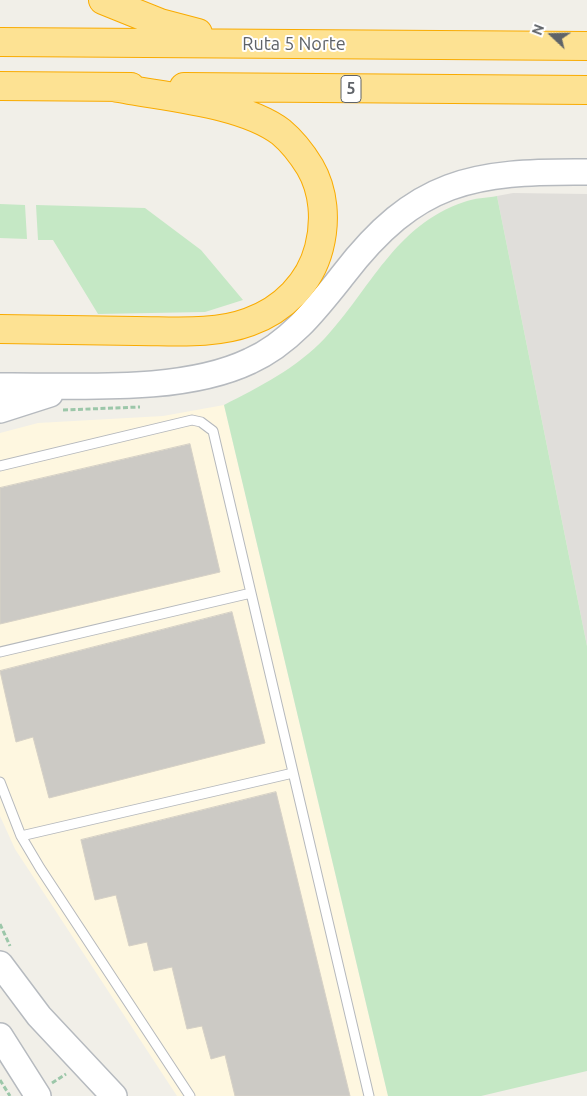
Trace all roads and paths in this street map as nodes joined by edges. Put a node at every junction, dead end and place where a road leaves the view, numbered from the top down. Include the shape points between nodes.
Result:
1 (103, 0) edge
2 (0, 42) edge
3 (244, 44) junction
4 (587, 46) edge
5 (0, 86) edge
6 (114, 87) junction
7 (587, 90) edge
8 (587, 172) edge
9 (0, 329) edge
10 (93, 385) junction
11 (0, 386) edge
12 (0, 410) edge
13 (0, 466) edge
14 (251, 592) junction
15 (0, 652) edge
16 (293, 774) junction
17 (0, 782) edge
18 (21, 836) junction
19 (0, 964) edge
20 (0, 1036) edge
21 (0, 1080) edge
22 (10, 1096) edge
23 (38, 1096) edge
24 (114, 1096) edge
25 (190, 1096) edge
26 (369, 1096) edge

1 - 3 highway via 174,28
2 - 3 highway, Ruta 5 Norte
3 - 4 highway, Ruta 5 Norte
5 - 6 highway, 5
6 - 7 highway, 5
6 - 9 highway via 228,109 281,132 300,152 318,185 323,226 314,262 297,290 283,304 233,327 180,331
8 - 10 street via 498,174 452,186 412,205 382,229 302,325 251,361 214,376 190,380
10 - 11 street
10 - 12 street
13 - 14 lane via 196,420 208,426 215,436
14 - 15 lane
14 - 16 lane
16 - 18 lane
16 - 26 lane
17 - 18 lane
18 - 25 lane
19 - 24 street via 39,1016
20 - 23 street
21 - 22 path

